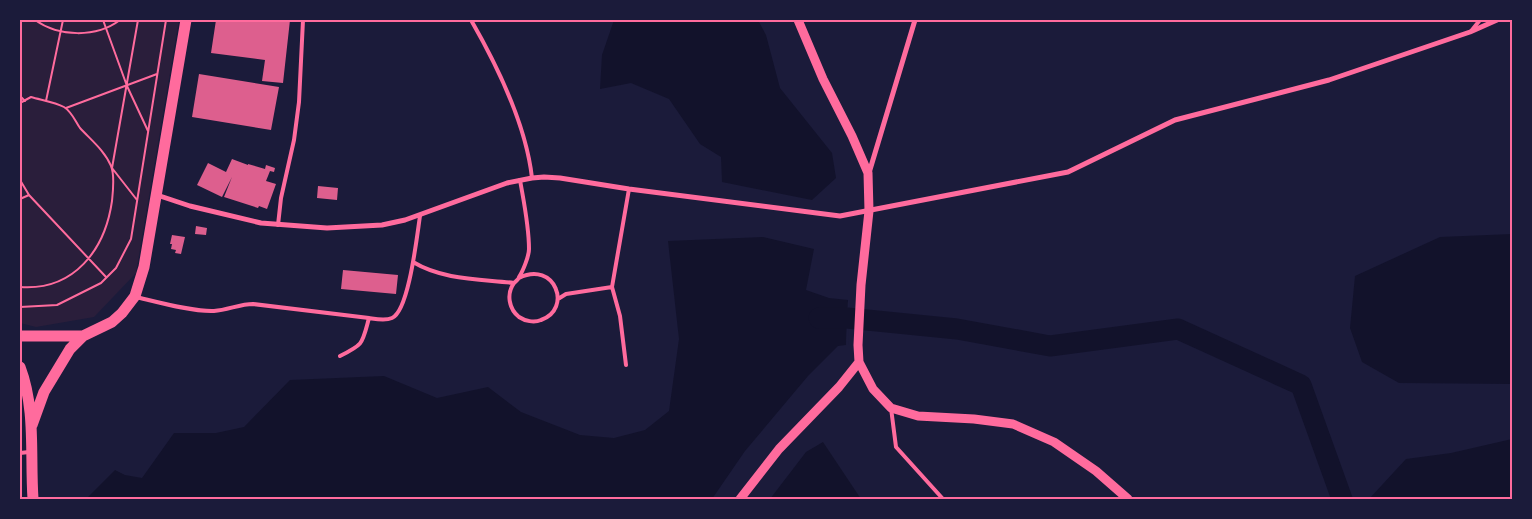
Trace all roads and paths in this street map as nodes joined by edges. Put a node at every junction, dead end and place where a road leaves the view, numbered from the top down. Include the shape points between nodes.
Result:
1 (35, 20) edge
2 (63, 20) edge
3 (102, 20) edge
4 (120, 20) edge
5 (138, 20) edge
6 (166, 20) edge
7 (186, 20) edge
8 (302, 20) edge
9 (471, 20) edge
10 (798, 20) edge
11 (915, 20) edge
12 (1480, 20) edge
13 (1497, 20) edge
14 (106, 28) junction
15 (60, 32) junction
16 (1470, 32) junction
17 (157, 74) junction
18 (127, 86) junction
19 (20, 96) edge
20 (25, 101) junction
21 (46, 101) junction
22 (20, 103) edge
23 (66, 108) junction
24 (148, 131) junction
25 (112, 168) junction
26 (868, 173) junction
27 (532, 178) junction
28 (20, 180) edge
29 (520, 180) junction
30 (629, 190) junction
31 (29, 195) junction
32 (156, 195) junction
33 (20, 199) edge
34 (137, 200) junction
35 (869, 211) junction
36 (420, 216) junction
37 (278, 225) junction
38 (89, 259) junction
39 (412, 262) junction
40 (106, 278) junction
41 (519, 278) junction
42 (514, 283) junction
43 (20, 287) edge
44 (612, 287) junction
45 (135, 296) junction
46 (558, 299) junction
47 (20, 307) edge
48 (369, 318) junction
49 (20, 336) edge
50 (83, 336) junction
51 (340, 356) dead end
52 (859, 362) junction
53 (626, 365) dead end
54 (20, 366) edge
55 (891, 408) junction
56 (32, 425) junction
57 (26, 453) edge
58 (33, 495) edge
59 (740, 499) edge
60 (943, 499) edge
61 (1128, 499) edge

1 - 15 path
2 - 15 path
3 - 14 path
4 - 14 path
5 - 18 path
6 - 17 path
7 - 32 main road
8 - 37 lane via 299,102
9 - 27 lane via 489,50 521,128
10 - 26 street
11 - 26 street
12 - 16 lane
13 - 16 street
14 - 15 path via 89,32
14 - 18 path
15 - 21 path
16 - 35 street via 1329,80 1175,120 1068,172
17 - 18 path
17 - 24 path
18 - 23 path
18 - 24 path
18 - 25 path
19 - 20 path
20 - 21 path via 31,97
20 - 22 path
21 - 23 path
23 - 25 path
24 - 34 path
25 - 34 path
25 - 38 path via 113,194 109,219
26 - 35 street
27 - 29 street
27 - 30 street via 560,178
28 - 31 path
29 - 36 street
29 - 41 lane via 529,251
30 - 35 street via 840,216
30 - 44 lane
31 - 33 path
31 - 38 path
32 - 37 street via 234,217
32 - 45 main road via 144,267
34 - 40 path via 131,239 116,268
35 - 52 street via 860,301
36 - 37 street via 382,225 327,228
36 - 39 lane
38 - 40 path
38 - 43 path via 58,283
39 - 42 lane via 459,278
39 - 48 lane via 399,312 393,318
40 - 47 path via 58,306
41 - 42 lane
41 - 46 lane via 526,274 542,274 554,284
42 - 46 lane via 510,304 525,320 547,318
44 - 46 lane via 566,294
44 - 53 lane via 620,316
45 - 48 lane via 213,311 253,304
45 - 50 main road via 112,322
48 - 51 lane via 358,346
49 - 50 main road
50 - 56 main road via 70,349 44,392
52 - 55 street via 873,389
52 - 59 street via 779,449
54 - 56 main road
55 - 60 lane via 896,447
55 - 61 street via 918,416 1014,424 1054,442 1096,471
56 - 57 main road
57 - 58 main road

